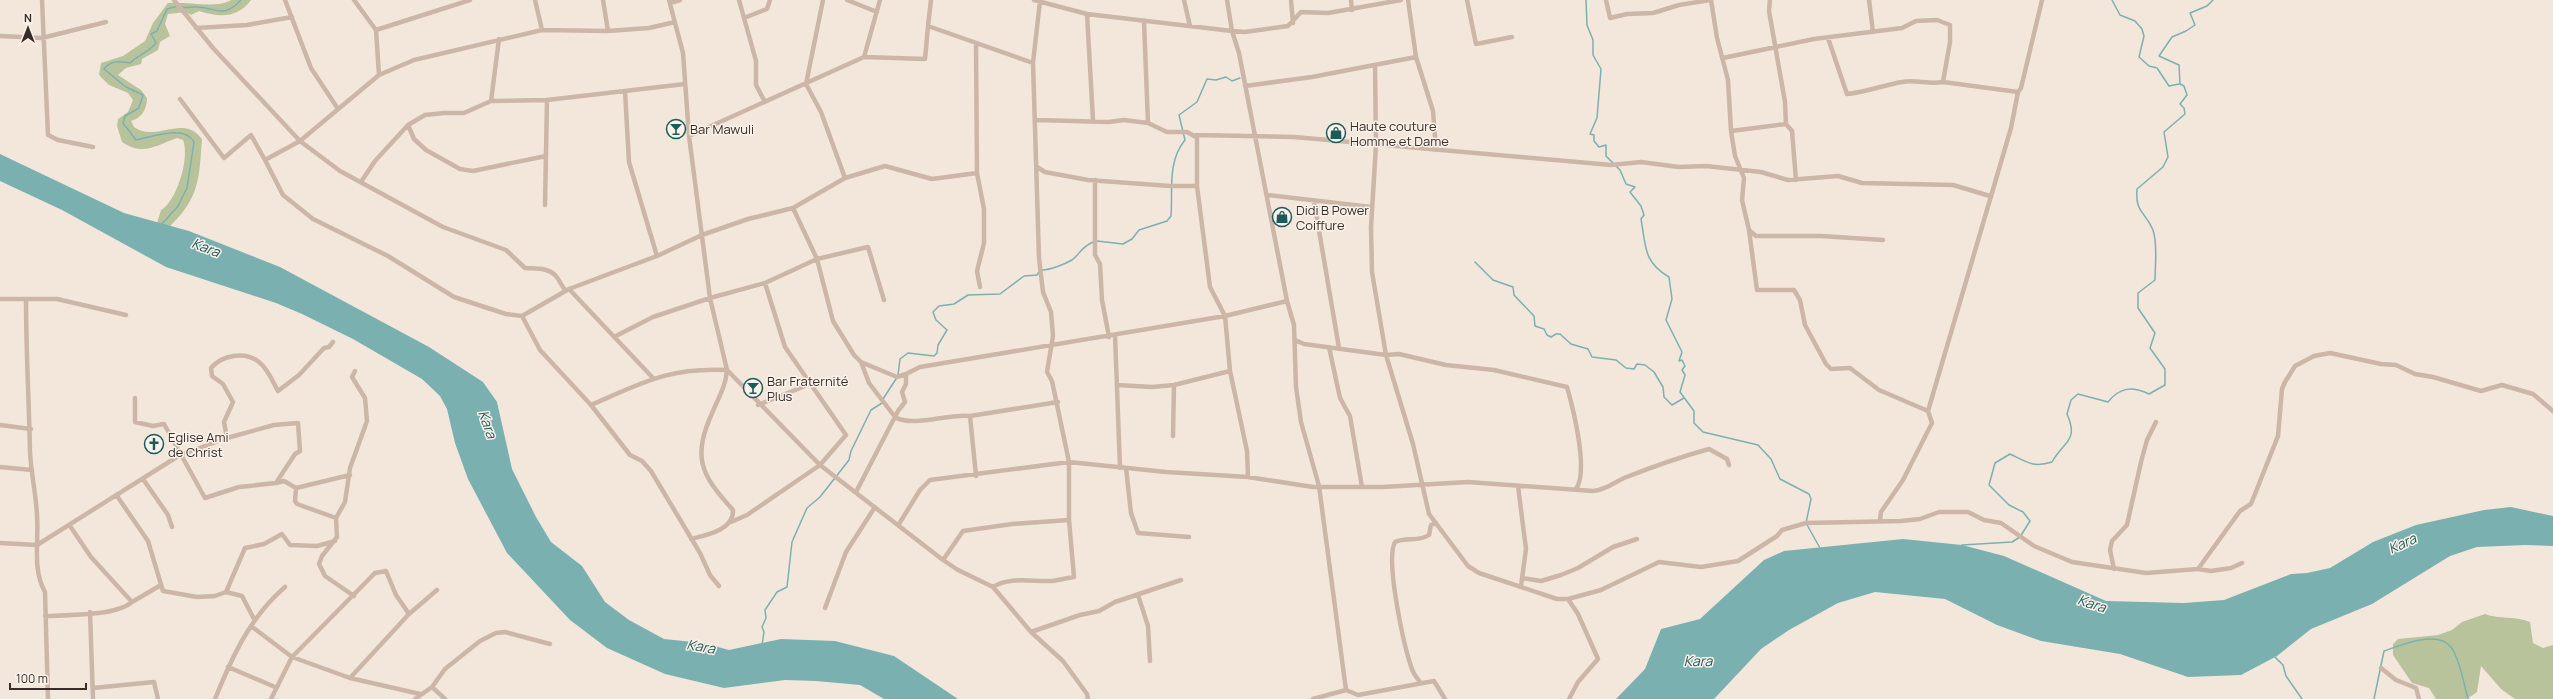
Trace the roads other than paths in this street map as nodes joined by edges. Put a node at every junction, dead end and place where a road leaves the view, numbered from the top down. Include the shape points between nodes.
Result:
1 (42, 0) edge
2 (174, 0) edge
3 (285, 0) edge
4 (354, 0) edge
5 (470, 0) edge
6 (535, 0) edge
7 (603, 0) edge
8 (680, 0) edge
9 (740, 0) edge
10 (770, 0) edge
11 (823, 0) edge
12 (847, 0) edge
13 (880, 0) edge
14 (931, 0) edge
15 (1036, 0) edge
16 (1184, 0) edge
17 (1227, 0) edge
18 (1291, 0) edge
19 (1351, 0) edge
20 (1402, 0) edge
21 (1408, 0) edge
22 (1467, 0) edge
23 (1606, 0) edge
24 (1710, 0) edge
25 (1770, 0) edge
26 (1869, 0) edge
27 (2042, 0) edge
28 (669, 2) edge
29 (1352, 10) junction
30 (877, 12) junction
31 (1087, 14) junction
32 (292, 17) junction
33 (744, 18) junction
34 (106, 22) dead end
35 (675, 22) junction
36 (1144, 22) junction
37 (1293, 23) junction
38 (928, 26) junction
39 (1190, 26) junction
40 (196, 28) junction
41 (376, 30) junction
42 (542, 30) junction
43 (608, 31) junction
44 (1232, 31) junction
45 (1873, 32) junction
46 (0, 36) edge
47 (1512, 37) dead end
48 (42, 38) junction
49 (1828, 38) junction
50 (499, 39) junction
51 (976, 43) junction
52 (1774, 48) junction
53 (864, 57) junction
54 (1416, 57) junction
55 (1723, 58) junction
56 (1033, 63) junction
57 (1375, 65) junction
58 (379, 75) junction
59 (1943, 82) junction
60 (685, 84) junction
61 (806, 84) junction
62 (1245, 86) junction
63 (625, 91) junction
64 (2018, 92) junction
65 (180, 99) dead end
66 (547, 100) junction
67 (491, 101) junction
68 (765, 102) junction
69 (338, 109) junction
70 (1036, 120) junction
71 (1093, 120) junction
72 (1148, 123) junction
73 (1786, 124) junction
74 (408, 125) junction
75 (1731, 132) junction
76 (1197, 135) junction
77 (689, 136) junction
78 (1255, 136) junction
79 (300, 141) junction
80 (1376, 145) junction
81 (93, 147) dead end
82 (1436, 150) junction
83 (546, 156) junction
84 (265, 160) junction
85 (1037, 167) junction
86 (1740, 170) junction
87 (977, 173) junction
88 (845, 178) junction
89 (1095, 180) junction
90 (1796, 180) junction
91 (361, 182) junction
92 (1197, 186) junction
93 (1267, 195) junction
94 (1990, 196) junction
95 (1314, 201) junction
96 (545, 205) dead end
97 (1371, 207) junction
98 (793, 208) junction
99 (1749, 230) junction
100 (702, 235) junction
101 (1883, 240) dead end
102 (657, 256) junction
103 (817, 259) junction
104 (764, 283) junction
105 (980, 288) dead end
106 (568, 290) junction
107 (710, 298) junction
108 (0, 299) edge
109 (26, 300) junction
110 (884, 300) dead end
111 (1287, 301) junction
112 (126, 316) dead end
113 (522, 316) junction
114 (1225, 316) junction
115 (1115, 336) junction
116 (614, 337) junction
117 (1109, 337) junction
118 (1295, 340) junction
119 (333, 342) dead end
120 (1052, 346) junction
121 (1329, 347) junction
122 (1339, 348) junction
123 (1386, 355) junction
124 (861, 362) junction
125 (727, 370) junction
126 (355, 371) dead end
127 (1230, 371) junction
128 (906, 374) junction
129 (653, 378) junction
130 (810, 384) junction
131 (1117, 385) junction
132 (1174, 385) junction
133 (135, 398) dead end
134 (1058, 402) junction
135 (591, 405) junction
136 (758, 405) junction
137 (1928, 411) junction
138 (2553, 411) edge
139 (970, 416) junction
140 (895, 417) junction
141 (2156, 422) dead end
142 (0, 425) edge
143 (31, 428) junction
144 (1173, 436) dead end
145 (227, 438) junction
146 (180, 455) junction
147 (1069, 462) junction
148 (820, 465) junction
149 (1729, 465) dead end
150 (0, 467) edge
151 (1120, 468) junction
152 (1126, 468) junction
153 (32, 470) junction
154 (350, 475) junction
155 (976, 476) junction
156 (1248, 477) junction
157 (143, 479) junction
158 (276, 482) junction
159 (1422, 484) junction
160 (1319, 486) junction
161 (1362, 486) junction
162 (1518, 486) junction
163 (296, 488) junction
164 (1576, 490) junction
165 (856, 492) junction
166 (117, 496) junction
167 (875, 507) junction
168 (336, 518) junction
169 (1069, 520) junction
170 (1880, 520) junction
171 (731, 522) junction
172 (1436, 523) junction
173 (899, 524) junction
174 (70, 526) junction
175 (172, 528) dead end
176 (1189, 538) dead end
177 (691, 539) junction
178 (1637, 539) dead end
179 (336, 541) junction
180 (0, 543) edge
181 (37, 544) junction
182 (943, 560) junction
183 (2242, 563) dead end
184 (2114, 569) junction
185 (2198, 569) junction
186 (1522, 578) junction
187 (1181, 580) dead end
188 (161, 585) junction
189 (719, 586) dead end
190 (1520, 586) junction
191 (285, 587) dead end
192 (993, 587) junction
193 (437, 590) dead end
194 (226, 592) junction
195 (1138, 595) junction
196 (354, 596) junction
197 (1568, 599) junction
198 (132, 602) junction
199 (825, 608) dead end
200 (90, 612) junction
201 (409, 614) junction
202 (45, 616) junction
203 (254, 619) junction
204 (251, 626) junction
205 (1031, 632) junction
206 (550, 644) dead end
207 (292, 657) junction
208 (1150, 661) dead end
209 (228, 667) junction
210 (2381, 668) dead end
211 (350, 678) junction
212 (1420, 682) junction
213 (276, 687) junction
214 (432, 687) junction
215 (93, 688) junction
216 (1346, 690) junction
217 (420, 694) junction
218 (1358, 697) edge
219 (48, 699) edge
220 (93, 699) edge
221 (158, 699) edge
222 (215, 699) edge
223 (271, 699) edge
224 (415, 699) edge
225 (445, 699) edge
226 (1088, 699) edge
227 (1313, 699) edge
228 (1445, 699) edge
229 (1570, 699) edge
230 (2419, 699) edge

1 - 48 street
2 - 40 street
3 - 32 street
4 - 41 street
5 - 41 street
6 - 42 street
7 - 43 street
8 - 28 street
9 - 33 street
10 - 33 street via 767,9
11 - 61 street
12 - 30 street
13 - 30 street
14 - 38 street
15 - 31 street
15 - 56 street
16 - 39 street
17 - 44 street
18 - 37 street
19 - 29 street
20 - 29 street
21 - 54 street
22 - 47 street via 1476,44
23 - 24 street via 1610,18 1627,14 1653,13 1679,5
24 - 55 street
25 - 52 street
26 - 45 street
27 - 64 street
28 - 35 street
29 - 37 street via 1328,13 1301,12
30 - 53 street
31 - 36 street
31 - 71 street
32 - 40 street via 247,25
32 - 69 street via 311,68
33 - 68 street via 756,61 756,85
34 - 48 street
35 - 43 street via 649,28
35 - 60 street via 683,54
36 - 39 street
36 - 72 street
37 - 44 street via 1266,30
38 - 51 street
38 - 53 street via 925,59
39 - 44 street
40 - 79 street
41 - 58 street
42 - 43 street
42 - 50 street
44 - 62 street
45 - 49 street
45 - 59 street via 1902,28 1916,20 1937,20 1950,25 1950,42
46 - 48 street
48 - 81 street via 48,135 58,140
49 - 52 street
49 - 59 street via 1848,94 1862,93 1904,81 1931,85
50 - 58 street via 414,60
50 - 67 street
51 - 56 street
51 - 87 street
52 - 55 street
52 - 73 street via 1785,102
53 - 61 street via 848,62
54 - 57 street
54 - 82 street via 1433,111
55 - 75 street via 1728,80
56 - 70 street
57 - 62 street
57 - 80 street
58 - 69 street
59 - 64 street
60 - 63 street
60 - 77 street
61 - 68 street
61 - 88 street via 821,112
62 - 78 street
63 - 66 street
63 - 102 street via 629,162
64 - 94 street via 2011,128
65 - 84 street via 224,158 251,135
66 - 67 street
66 - 83 street
67 - 74 street via 464,113 444,112 425,116
68 - 77 street
69 - 79 street
70 - 71 street
70 - 85 street
71 - 72 street
72 - 76 street via 1167,132
73 - 75 street
73 - 90 street via 1792,132
74 - 83 street via 414,139 426,150 460,169 473,171
74 - 91 street via 375,161
75 - 86 street
76 - 78 street
76 - 92 street
77 - 100 street
78 - 80 street
78 - 93 street
79 - 84 street
79 - 91 street via 340,172
80 - 82 street
80 - 97 street
82 - 86 street via 1611,165 1641,162
83 - 96 street
84 - 113 street via 283,195 313,219 388,256 454,297 506,314
85 - 89 street via 1045,172
85 - 120 street via 1040,258 1043,292 1050,312
86 - 90 street
86 - 99 street via 1744,178 1742,200
87 - 88 street via 932,179 885,166
87 - 105 street via 984,209 984,243 977,271
88 - 98 street
89 - 92 street
89 - 117 street via 1095,255 1100,264 1102,300
90 - 94 street via 1838,176 1862,183 1948,185
91 - 106 street via 443,227 506,250 525,268 546,269
92 - 114 street via 1210,287
93 - 95 street
93 - 111 street
94 - 137 street
95 - 97 street
95 - 122 street
97 - 123 street via 1372,272
98 - 100 street via 748,219
98 - 103 street
99 - 101 street via 1756,236
99 - 137 street via 1757,290 1794,290 1800,300 1805,325 1826,364 1831,369 1850,368 1879,390
100 - 102 street
100 - 107 street
102 - 106 street
103 - 104 street
103 - 110 street via 868,247
103 - 124 street via 833,321
104 - 107 street
104 - 130 street via 785,347
106 - 113 street
106 - 116 street
107 - 116 street via 653,317
107 - 125 street
108 - 109 street
109 - 112 street via 57,299
109 - 143 street via 26,362
111 - 114 street
111 - 118 street via 1294,325
113 - 135 street via 540,350
114 - 115 street
114 - 127 street
115 - 117 street
115 - 131 street
116 - 129 street
117 - 120 street
118 - 121 street via 1304,344
118 - 160 street via 1296,387 1302,422
119 - 145 street via 278,391 259,362 227,356 216,362 211,368 212,376 223,384 232,402 224,422
120 - 128 street via 934,363
120 - 134 street via 1047,372
121 - 122 street
121 - 161 street via 1340,398 1350,416
122 - 123 street
123 - 159 street via 1414,444
123 - 164 street via 1399,354 1446,365 1494,370 1567,387 1577,432 1580,463 1579,484
124 - 128 street via 897,377
124 - 140 street via 869,383
125 - 129 street via 691,369
125 - 136 street
125 - 171 street via 726,382 712,412 700,448 704,473 733,510
126 - 154 street via 352,377 365,398 367,421 350,468
127 - 132 street
127 - 156 street via 1246,451
128 - 140 street via 906,384 902,392 905,402
129 - 135 street
130 - 136 street
130 - 148 street via 846,435
131 - 132 street
131 - 151 street
132 - 144 street
133 - 146 street via 135,422 153,426 164,424
134 - 139 street
134 - 147 street
135 - 177 street via 630,455 642,461 651,471
136 - 148 street
137 - 170 street via 1932,423 1926,437 1903,480 1881,512
138 - 185 street via 2533,394 2502,385 2481,391 2415,374 2396,365 2330,352 2314,356 2295,366 2282,389 2278,436 2251,504 2240,511
139 - 140 street via 960,414 922,420 899,420
139 - 155 street
140 - 165 street
141 - 184 street via 2145,447 2127,526 2112,541 2110,550
142 - 143 street
143 - 153 street
145 - 146 street
145 - 158 street via 274,425 298,423 300,451 295,454
146 - 157 street
146 - 158 street via 205,498 239,487
147 - 151 street
147 - 155 street
147 - 169 street
148 - 165 street
148 - 171 street via 747,515
149 - 164 street via 1727,459 1709,449 1622,479 1603,491
150 - 153 street
151 - 152 street
152 - 156 street
152 - 176 street via 1131,513 1138,533
153 - 181 street
154 - 163 street
154 - 168 street via 345,502
155 - 173 street via 930,480 920,490
156 - 160 street via 1301,486
157 - 166 street
157 - 175 street via 168,515
158 - 163 street via 284,481
159 - 161 street
159 - 162 street via 1468,482
159 - 172 street via 1426,505
160 - 161 street
160 - 216 street
162 - 164 street
162 - 186 street via 1526,549
163 - 168 street via 297,504
165 - 167 street
166 - 174 street
166 - 188 street via 148,541
167 - 173 street
167 - 199 street via 846,552
168 - 179 street
169 - 182 street via 963,531
169 - 192 street via 1074,577 1051,581 1030,579 1005,582
170 - 184 street via 1920,519 1947,511 1968,512 1984,520 2001,523 2034,546 2072,562
170 - 197 street via 1788,526 1738,561 1701,567 1659,562 1601,590
171 - 177 street via 708,535
172 - 190 street via 1468,566 1491,578
172 - 212 street via 1431,525 1429,535 1424,539 1395,542 1392,552 1400,617 1412,670
173 - 182 street
174 - 181 street
174 - 198 street via 91,557
177 - 189 street via 710,575
178 - 186 street via 1613,547 1561,575 1541,581
179 - 194 street via 317,546 290,544 282,534 264,544 245,548
179 - 196 street via 325,551 319,564 326,576
180 - 181 street
181 - 202 street via 36,558 41,585 45,592
182 - 192 street
183 - 185 street via 2231,568 2211,571
184 - 185 street via 2146,574
186 - 190 street
187 - 195 street
188 - 194 street via 163,591 197,597 215,596
188 - 198 street
190 - 197 street via 1557,599
191 - 203 street
192 - 205 street
193 - 201 street
194 - 203 street via 242,596
195 - 205 street via 1115,602 1099,611
195 - 208 street via 1148,626
196 - 201 street via 375,573 386,571 396,595
196 - 207 street via 338,613 321,625
197 - 229 street via 1578,614 1598,659 1578,682
198 - 200 street via 125,608
200 - 202 street
200 - 215 street
201 - 211 street
202 - 219 street
203 - 204 street
204 - 207 street
204 - 209 street via 241,638
205 - 226 street via 1063,661
206 - 214 street via 505,632 496,633 480,641 445,669
207 - 211 street
207 - 213 street
209 - 213 street
209 - 222 street
210 - 230 street via 2396,680 2416,688
211 - 217 street
212 - 218 street
212 - 228 street via 1434,681
213 - 223 street
214 - 217 street
214 - 225 street
215 - 220 street
215 - 221 street via 154,682
216 - 218 street
216 - 227 street
217 - 224 street

